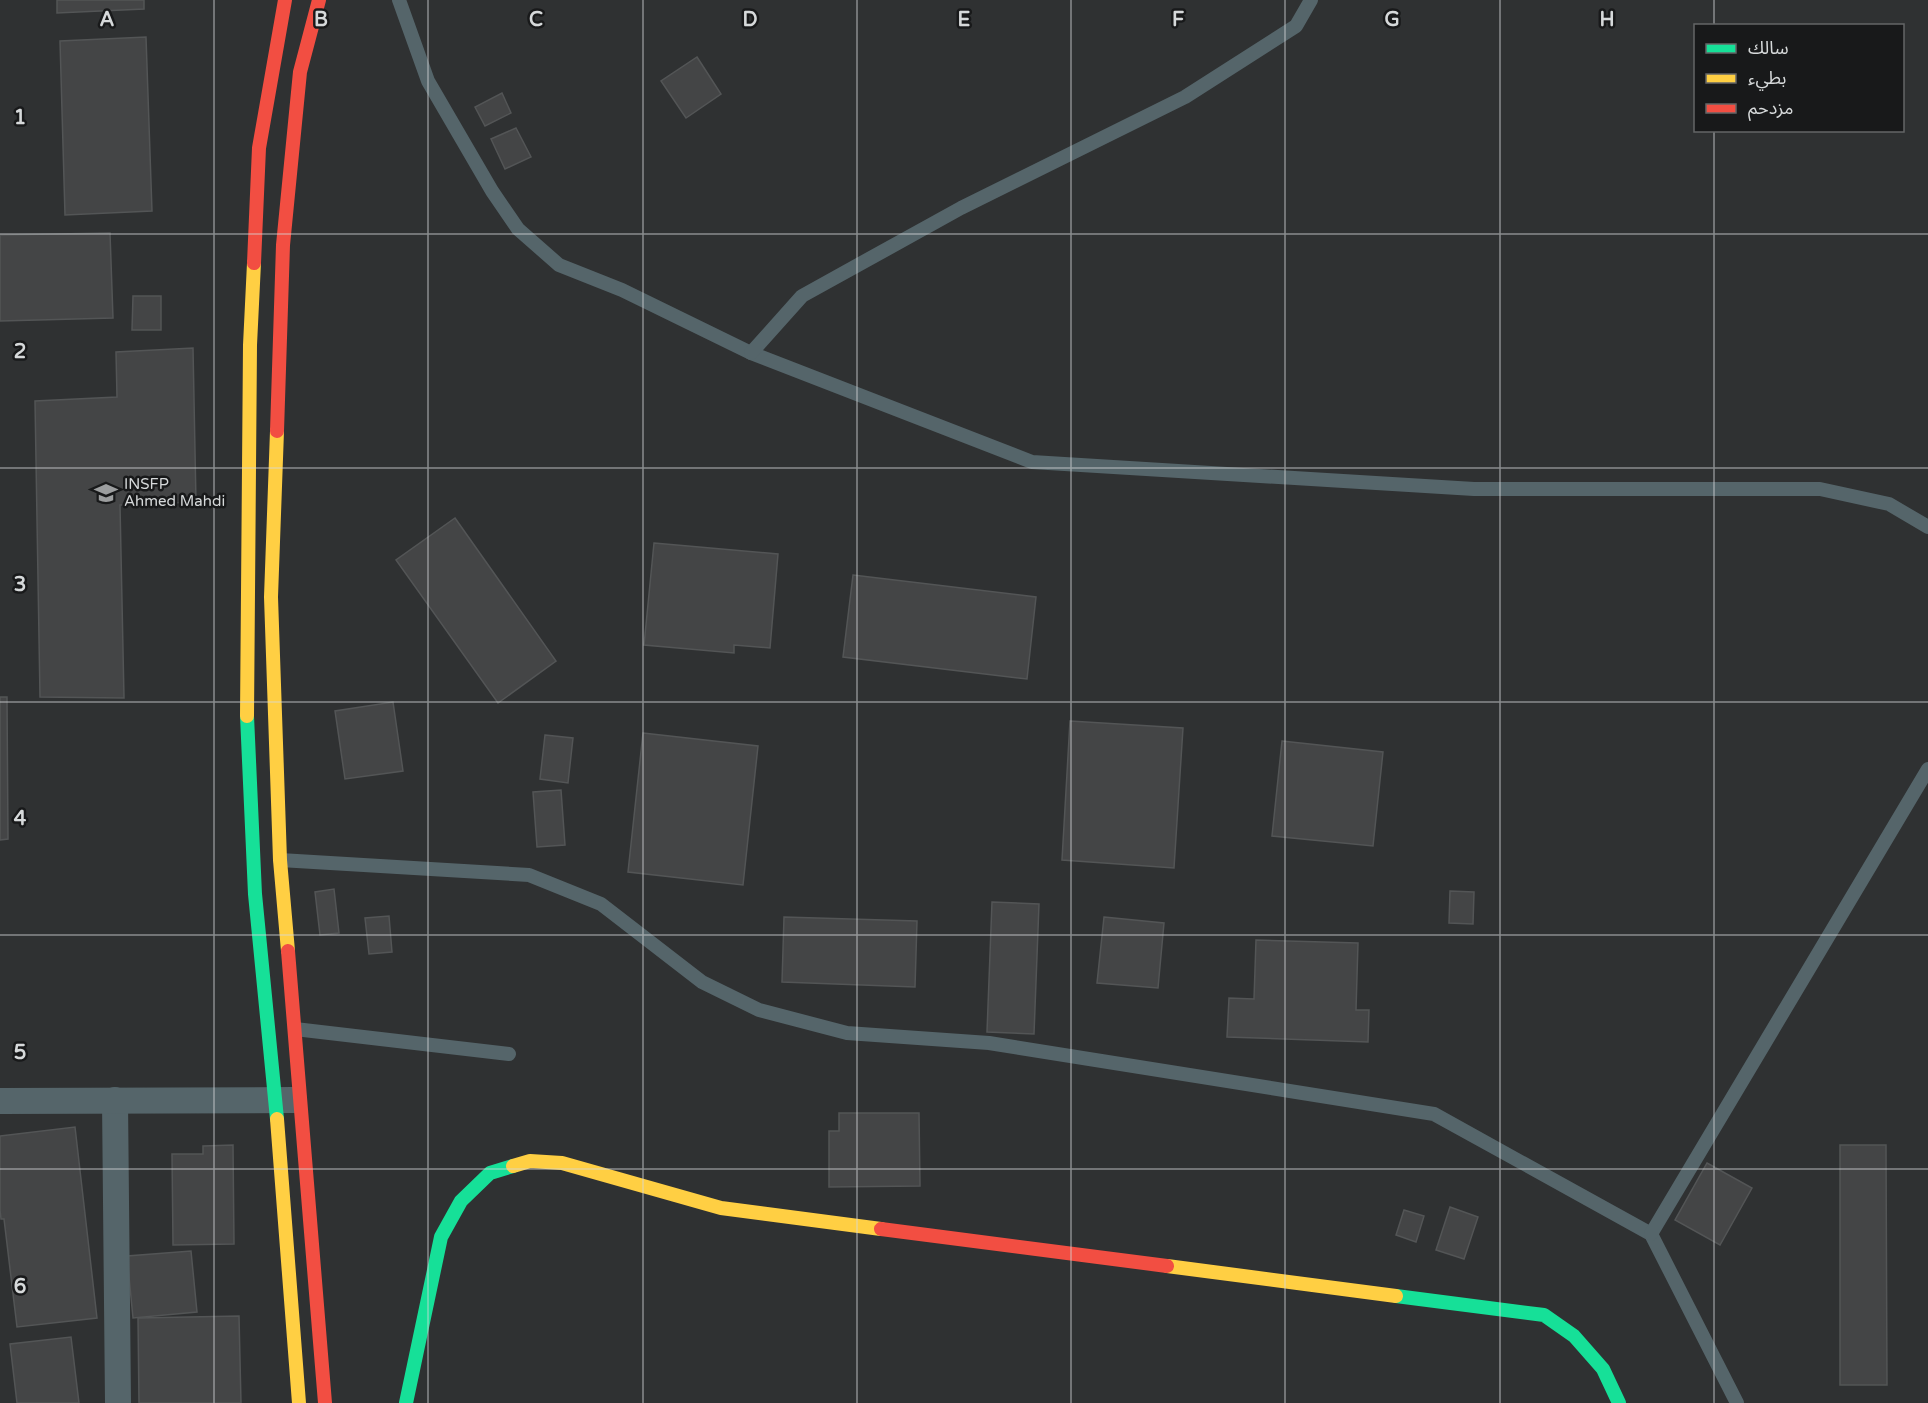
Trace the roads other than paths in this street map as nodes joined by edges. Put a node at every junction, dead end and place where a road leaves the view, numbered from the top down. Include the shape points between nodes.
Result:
1 (285, 0) edge
2 (319, 0) edge
3 (399, 0) edge
4 (1311, 0) edge
5 (751, 353) junction
6 (1928, 527) edge
7 (1928, 769) edge
8 (280, 860) junction
9 (295, 1029) junction
10 (509, 1054) dead end
11 (115, 1100) junction
12 (275, 1100) junction
13 (300, 1100) junction
14 (0, 1101) edge
15 (1651, 1234) junction
16 (118, 1403) edge
17 (299, 1403) edge
18 (325, 1403) edge
19 (406, 1403) edge
20 (1619, 1403) edge
21 (1737, 1403) edge

1 - 12 main road via 259,148 250,357 247,718 255,894
2 - 8 main road via 300,72 283,245 271,597
3 - 5 lane via 429,81 518,230 559,265 622,290
4 - 5 lane via 1296,26 1185,97 961,208 802,296
5 - 6 lane via 1032,462 1473,489 1820,489 1889,504
7 - 15 lane
8 - 9 main road
8 - 15 lane via 529,875 601,904 702,982 759,1010 847,1033 989,1043 1434,1114
9 - 10 lane
9 - 13 main road
11 - 12 street
11 - 14 street
11 - 16 street
12 - 13 street
12 - 17 main road
13 - 18 main road
15 - 21 lane
19 - 20 main road via 441,1237 461,1201 490,1173 530,1161 562,1163 721,1208 1544,1315 1574,1336 1603,1369

